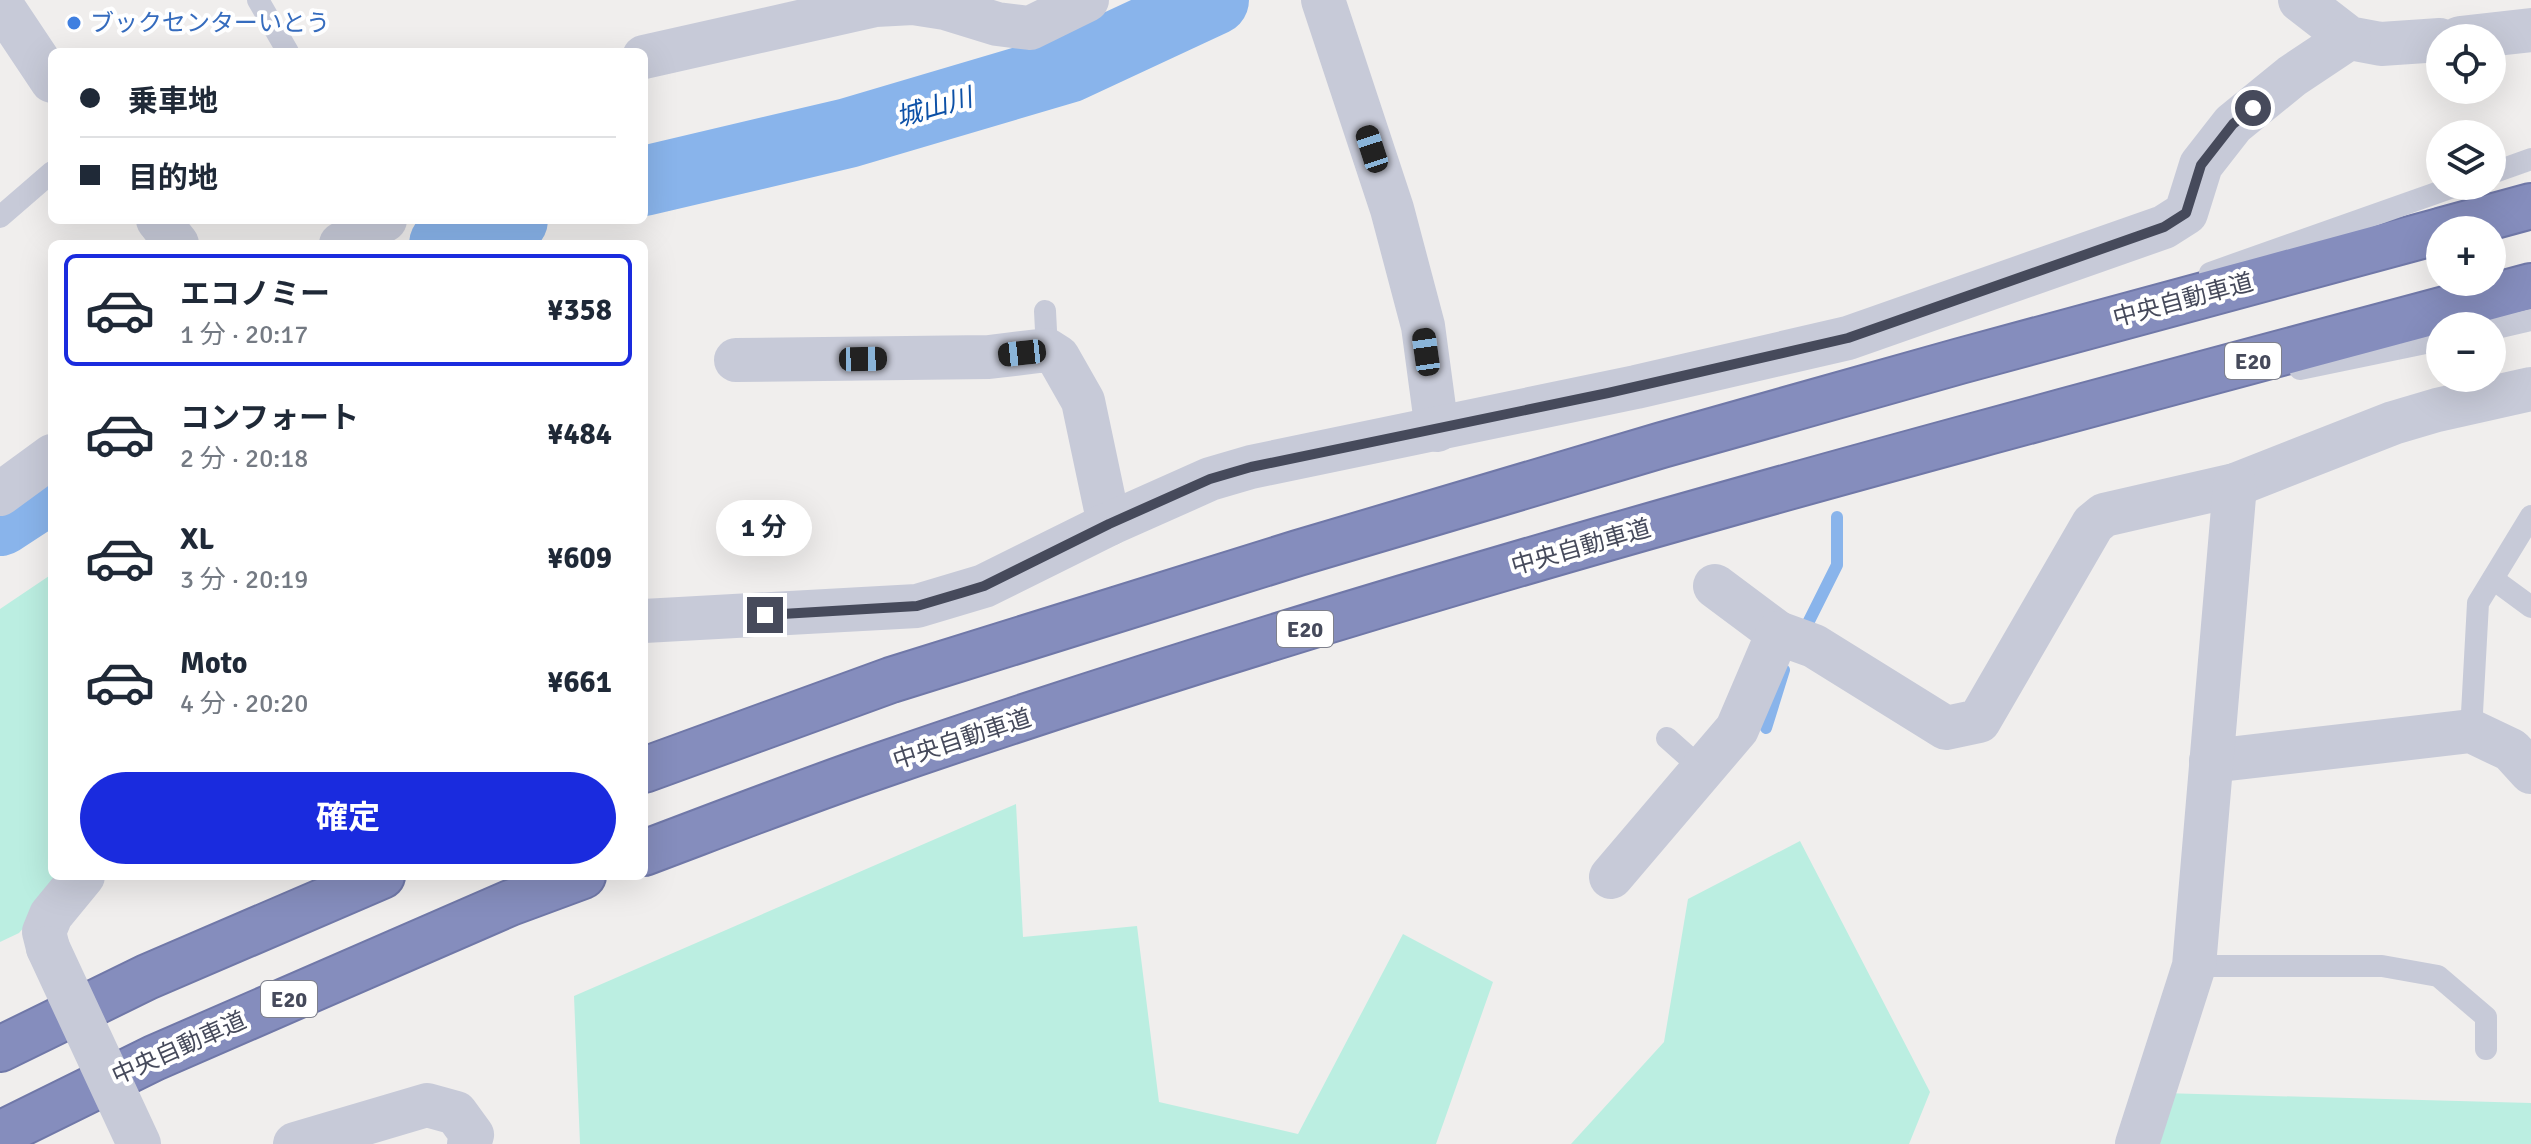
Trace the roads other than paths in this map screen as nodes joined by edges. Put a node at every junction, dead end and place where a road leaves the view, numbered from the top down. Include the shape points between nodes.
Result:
1 (258, 0) edge
2 (1087, 0) edge
3 (1323, 0) edge
4 (2300, 0) edge
5 (0, 3) edge
6 (2531, 30) edge
7 (2506, 33) edge
8 (2349, 38) junction
9 (2426, 41) edge
10 (286, 48) edge
11 (648, 56) edge
12 (48, 75) edge
13 (2531, 159) edge
14 (2506, 168) edge
15 (48, 175) edge
16 (2426, 197) edge
17 (2531, 206) edge
18 (2494, 216) edge
19 (0, 217) edge
20 (378, 224) edge
21 (2426, 234) edge
22 (348, 240) edge
23 (2531, 286) edge
24 (2531, 320) edge
25 (2506, 326) edge
26 (2426, 343) edge
27 (736, 360) dead end
28 (1960, 361) junction
29 (2531, 389) edge
30 (1437, 430) junction
31 (1975, 436) junction
32 (48, 459) edge
33 (2235, 485) junction
34 (0, 494) edge
35 (2531, 516) edge
36 (1109, 524) junction
37 (2493, 579) junction
38 (1715, 586) dead end
39 (2531, 607) edge
40 (648, 621) edge
41 (1778, 633) junction
42 (2471, 731) junction
43 (1667, 738) dead end
44 (2211, 761) junction
45 (648, 769) edge
46 (1703, 770) junction
47 (2531, 772) edge
48 (648, 852) edge
49 (1611, 877) dead end
50 (80, 880) edge
51 (373, 880) edge
52 (572, 880) edge
53 (2194, 966) junction
54 (0, 1049) edge
55 (2486, 1049) dead end
56 (0, 1134) edge
57 (139, 1144) edge
58 (295, 1144) edge
59 (469, 1144) edge
60 (2137, 1144) edge

1 - 10 lane
2 - 11 street via 1030,28 913,3 875,5
3 - 30 street via 1392,209 1423,326
4 - 8 street
5 - 12 street
6 - 7 street
8 - 9 street via 2381,44
8 - 30 street via 2233,124 2201,165 2186,213 2164,227 1848,338
13 - 14 lane
15 - 19 lane
16 - 28 lane
17 - 18 highway, 中央自動車道
20 - 22 street
21 - 28 highway, 中央自動車道
23 - 31 highway, 中央自動車道 / E20
24 - 25 lane
26 - 31 lane
27 - 36 street via 989,357 1046,330 1083,401
28 - 45 highway, 中央自動車道 via 1298,553 891,680
29 - 33 street via 2393,423
30 - 36 street via 1251,467
31 - 48 highway, 中央自動車道 / E20 via 1185,665 874,767
32 - 34 street
33 - 41 street via 2104,515 2093,524 1979,721 1946,728 1814,646
33 - 44 street
35 - 37 lane
36 - 40 street via 984,586 917,606
37 - 39 lane
37 - 42 lane via 2478,603
38 - 41 street
41 - 46 street via 1737,729
42 - 44 street
42 - 47 street via 2511,750
43 - 46 lane
44 - 53 street
46 - 49 street
50 - 57 street, bridge via 44,932
51 - 54 highway via 147,977
52 - 56 highway, 中央自動車道 / E20 via 154,1058
53 - 55 lane via 2382,966 2438,976 2486,1017
53 - 60 street
58 - 59 street via 427,1105 456,1113 472,1135

